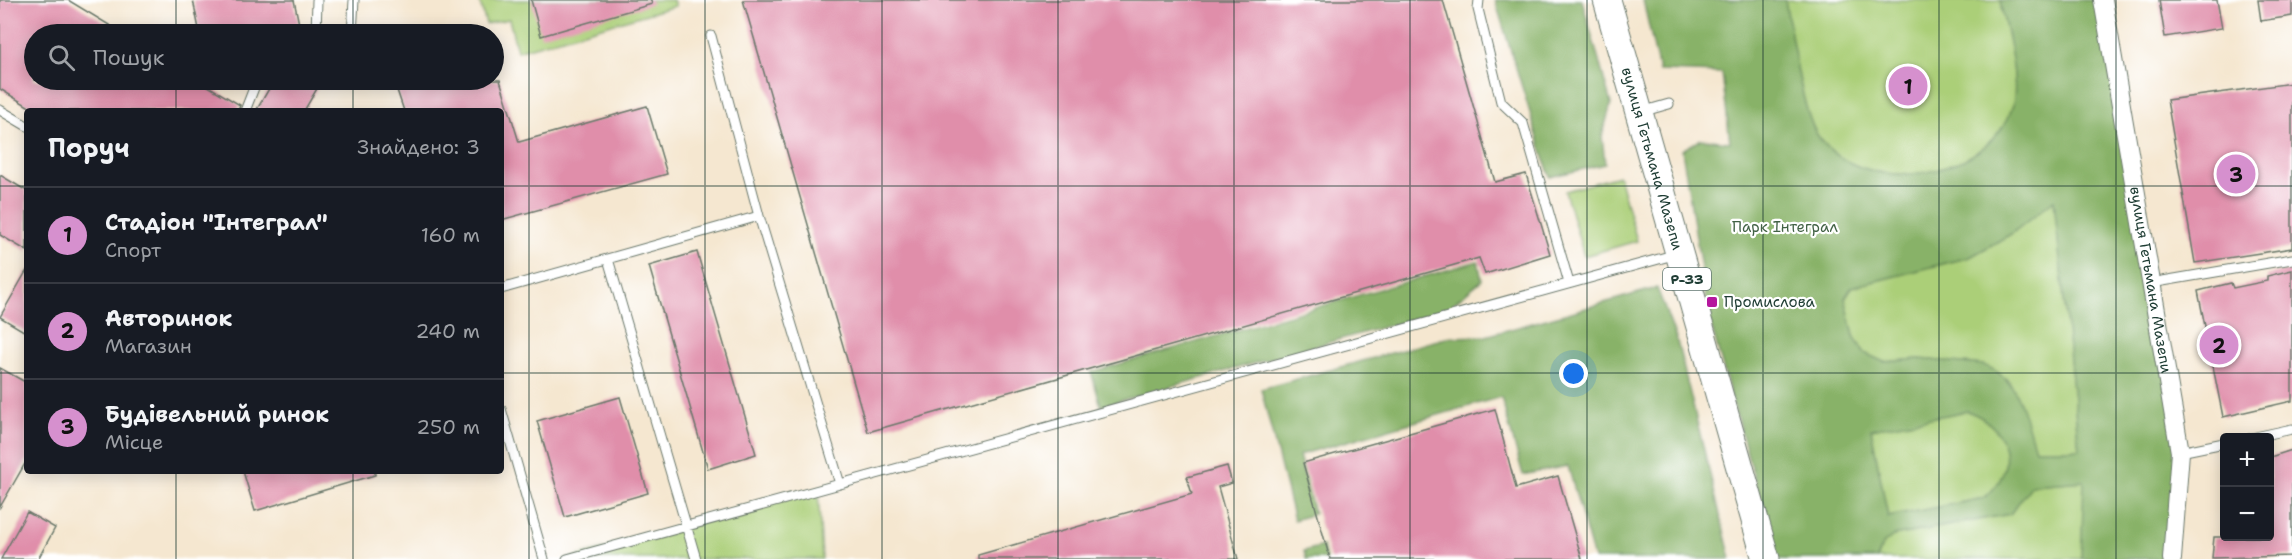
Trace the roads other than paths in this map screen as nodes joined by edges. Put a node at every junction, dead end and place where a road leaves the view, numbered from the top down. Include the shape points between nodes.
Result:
1 (317, 0) edge
2 (354, 0) edge
3 (1479, 0) edge
4 (1607, 0) edge
5 (2103, 0) edge
6 (316, 24) edge
7 (353, 24) edge
8 (711, 36) dead end
9 (253, 90) edge
10 (1669, 104) dead end
11 (246, 108) edge
12 (0, 110) edge
13 (1639, 112) junction
14 (24, 124) edge
15 (759, 216) junction
16 (1679, 253) junction
17 (608, 259) junction
18 (2292, 259) edge
19 (1569, 283) junction
20 (2151, 283) junction
21 (504, 288) edge
22 (504, 419) edge
23 (2292, 429) edge
24 (2274, 433) edge
25 (2220, 444) edge
26 (2180, 453) junction
27 (840, 484) junction
28 (686, 525) junction
29 (544, 559) edge
30 (567, 559) edge
31 (696, 559) edge
32 (1766, 559) edge
33 (2172, 559) edge

1 - 6 lane
2 - 7 lane
3 - 19 lane via 1501,102 1523,123
4 - 13 main road, вулиця Гетьмана Мазепи / Р-33
5 - 20 street, вулиця Гетьмана Мазепи
8 - 15 lane
9 - 11 lane
10 - 13 lane
12 - 14 lane
13 - 16 main road, вулиця Гетьмана Мазепи / Р-33
15 - 17 lane
15 - 27 lane
16 - 19 lane
16 - 32 main road, вулиця Гетьмана Мазепи / Р-33
17 - 21 lane
17 - 28 lane
18 - 20 lane
19 - 27 lane
20 - 26 street, вулиця Гетьмана Мазепи
22 - 29 lane
23 - 24 lane
25 - 26 lane
26 - 33 street, вулиця Гетьмана Мазепи
27 - 28 lane
28 - 30 lane
28 - 31 lane

